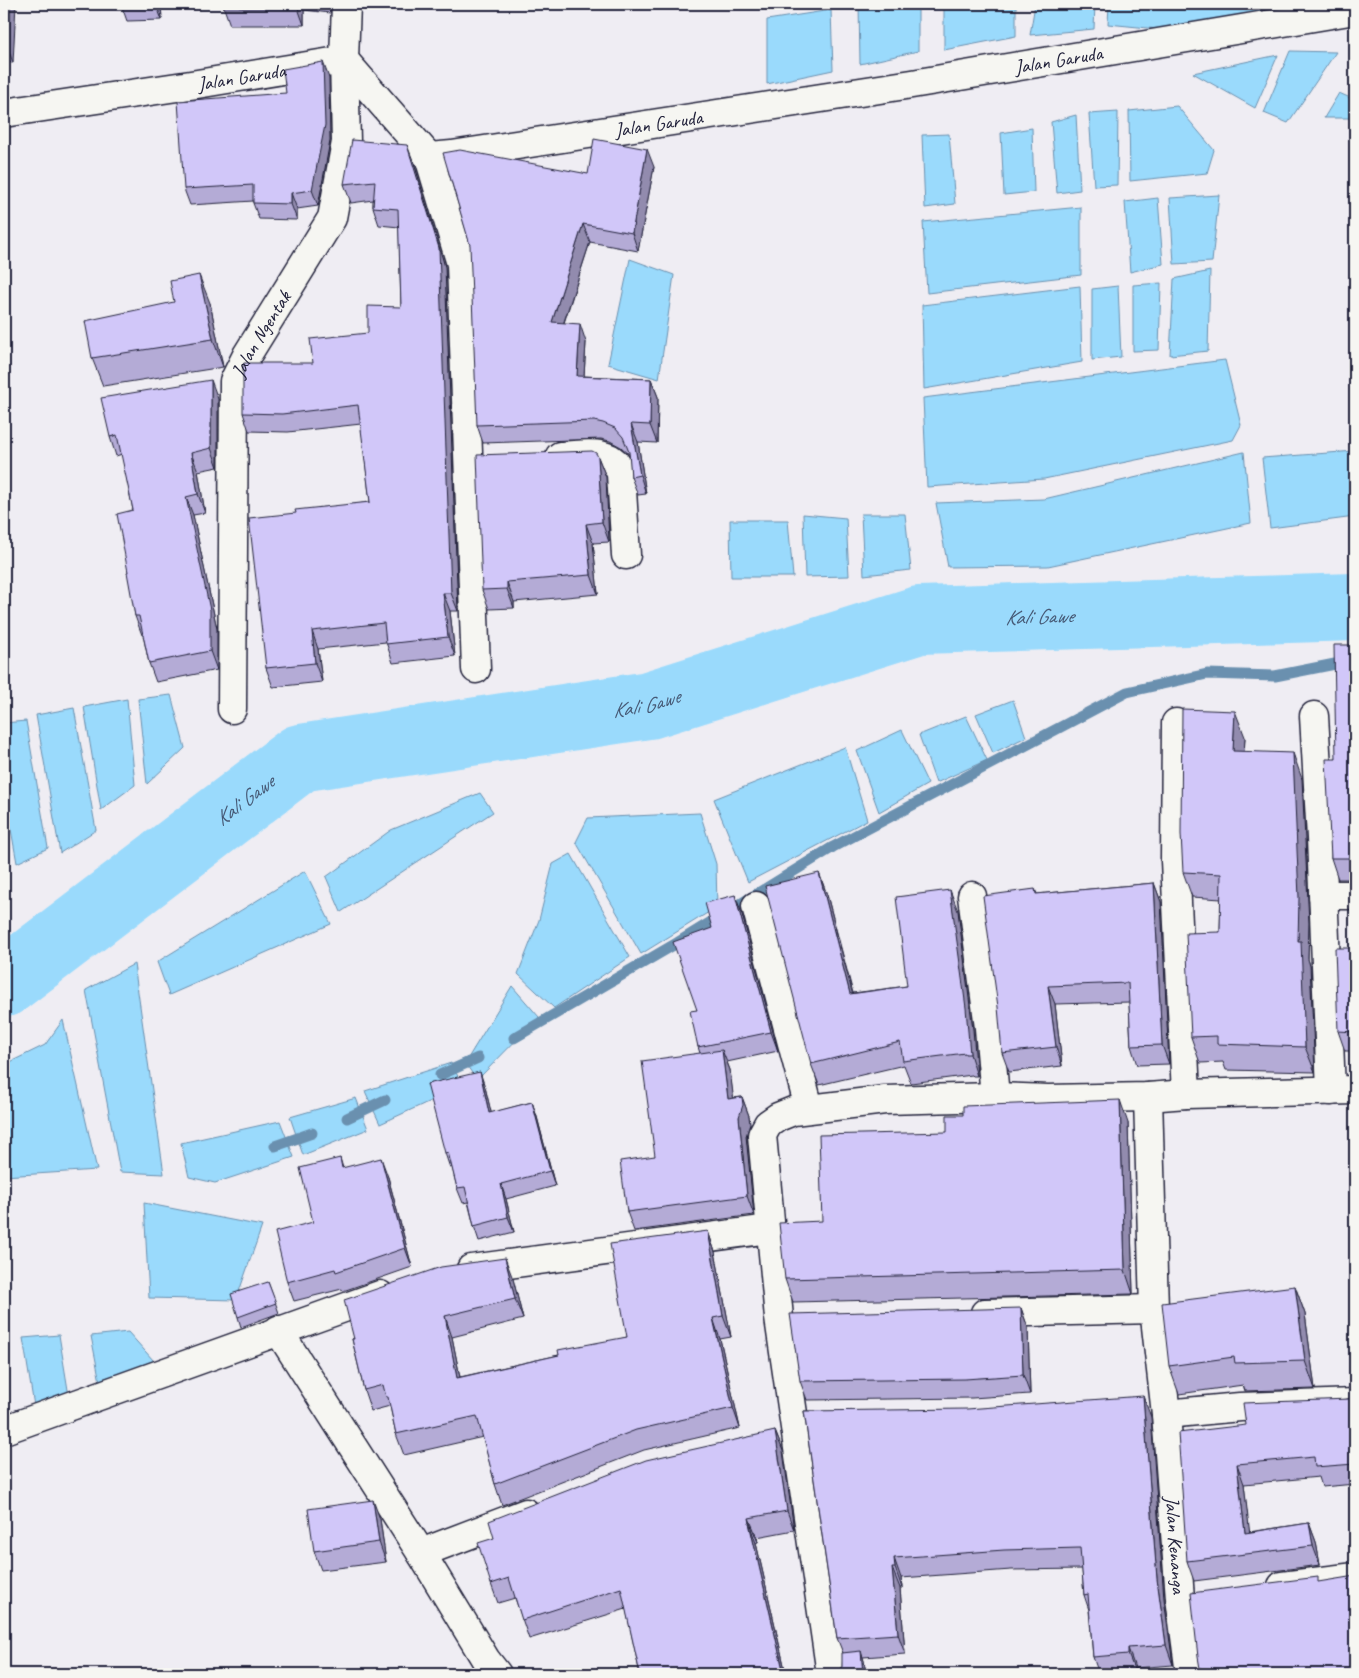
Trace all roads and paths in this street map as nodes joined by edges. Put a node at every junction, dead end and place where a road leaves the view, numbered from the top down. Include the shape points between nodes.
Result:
1 (346, 4) edge
2 (1355, 10) edge
3 (344, 60) junction
4 (4, 113) edge
5 (429, 157) junction
6 (535, 457) edge
7 (469, 458) junction
8 (497, 458) edge
9 (626, 556) dead end
10 (476, 669) dead end
11 (232, 709) dead end
12 (1314, 716) dead end
13 (1176, 723) dead end
14 (1323, 895) junction
15 (1355, 895) edge
16 (972, 896) dead end
17 (756, 906) dead end
18 (1343, 1091) edge
19 (1186, 1094) junction
20 (995, 1097) junction
21 (1148, 1097) junction
22 (809, 1108) junction
23 (770, 1229) junction
24 (445, 1272) edge
25 (398, 1288) edge
26 (1154, 1310) junction
27 (956, 1314) edge
28 (808, 1317) edge
29 (779, 1318) junction
30 (278, 1330) junction
31 (1136, 1402) edge
32 (1355, 1403) edge
33 (1165, 1407) junction
34 (821, 1416) edge
35 (788, 1428) junction
36 (4, 1430) edge
37 (549, 1504) edge
38 (421, 1553) junction
39 (1355, 1577) edge
40 (1258, 1589) edge
41 (1209, 1594) edge
42 (1180, 1598) junction
43 (496, 1674) edge
44 (831, 1674) edge
45 (1190, 1674) edge

1 - 3 street, Jalan Ngentak
2 - 5 street, Jalan Garuda via 912,84
3 - 4 street, Jalan Garuda
3 - 5 street
3 - 11 street, Jalan Ngentak via 346,142 332,218 247,355 224,383
5 - 7 street via 461,264
6 - 9 street via 601,455 619,465
7 - 8 street
7 - 10 street
12 - 14 street
13 - 19 street via 1176,860
14 - 15 street
14 - 18 street
16 - 20 street
17 - 22 street
18 - 19 street
19 - 21 street
20 - 21 street
20 - 22 street via 885,1100
21 - 26 street, Jalan Kenanga
22 - 23 street via 778,1117 768,1124 762,1135
23 - 24 street
23 - 29 street
25 - 30 street
26 - 27 street
26 - 33 street, Jalan Kenanga
28 - 29 street
29 - 35 street
30 - 36 street
30 - 38 street
31 - 33 street
32 - 33 street
33 - 42 street, Jalan Kenanga
34 - 35 street
35 - 44 street
37 - 38 street
38 - 43 street
39 - 40 street
41 - 42 street
42 - 45 street, Jalan Kenanga

